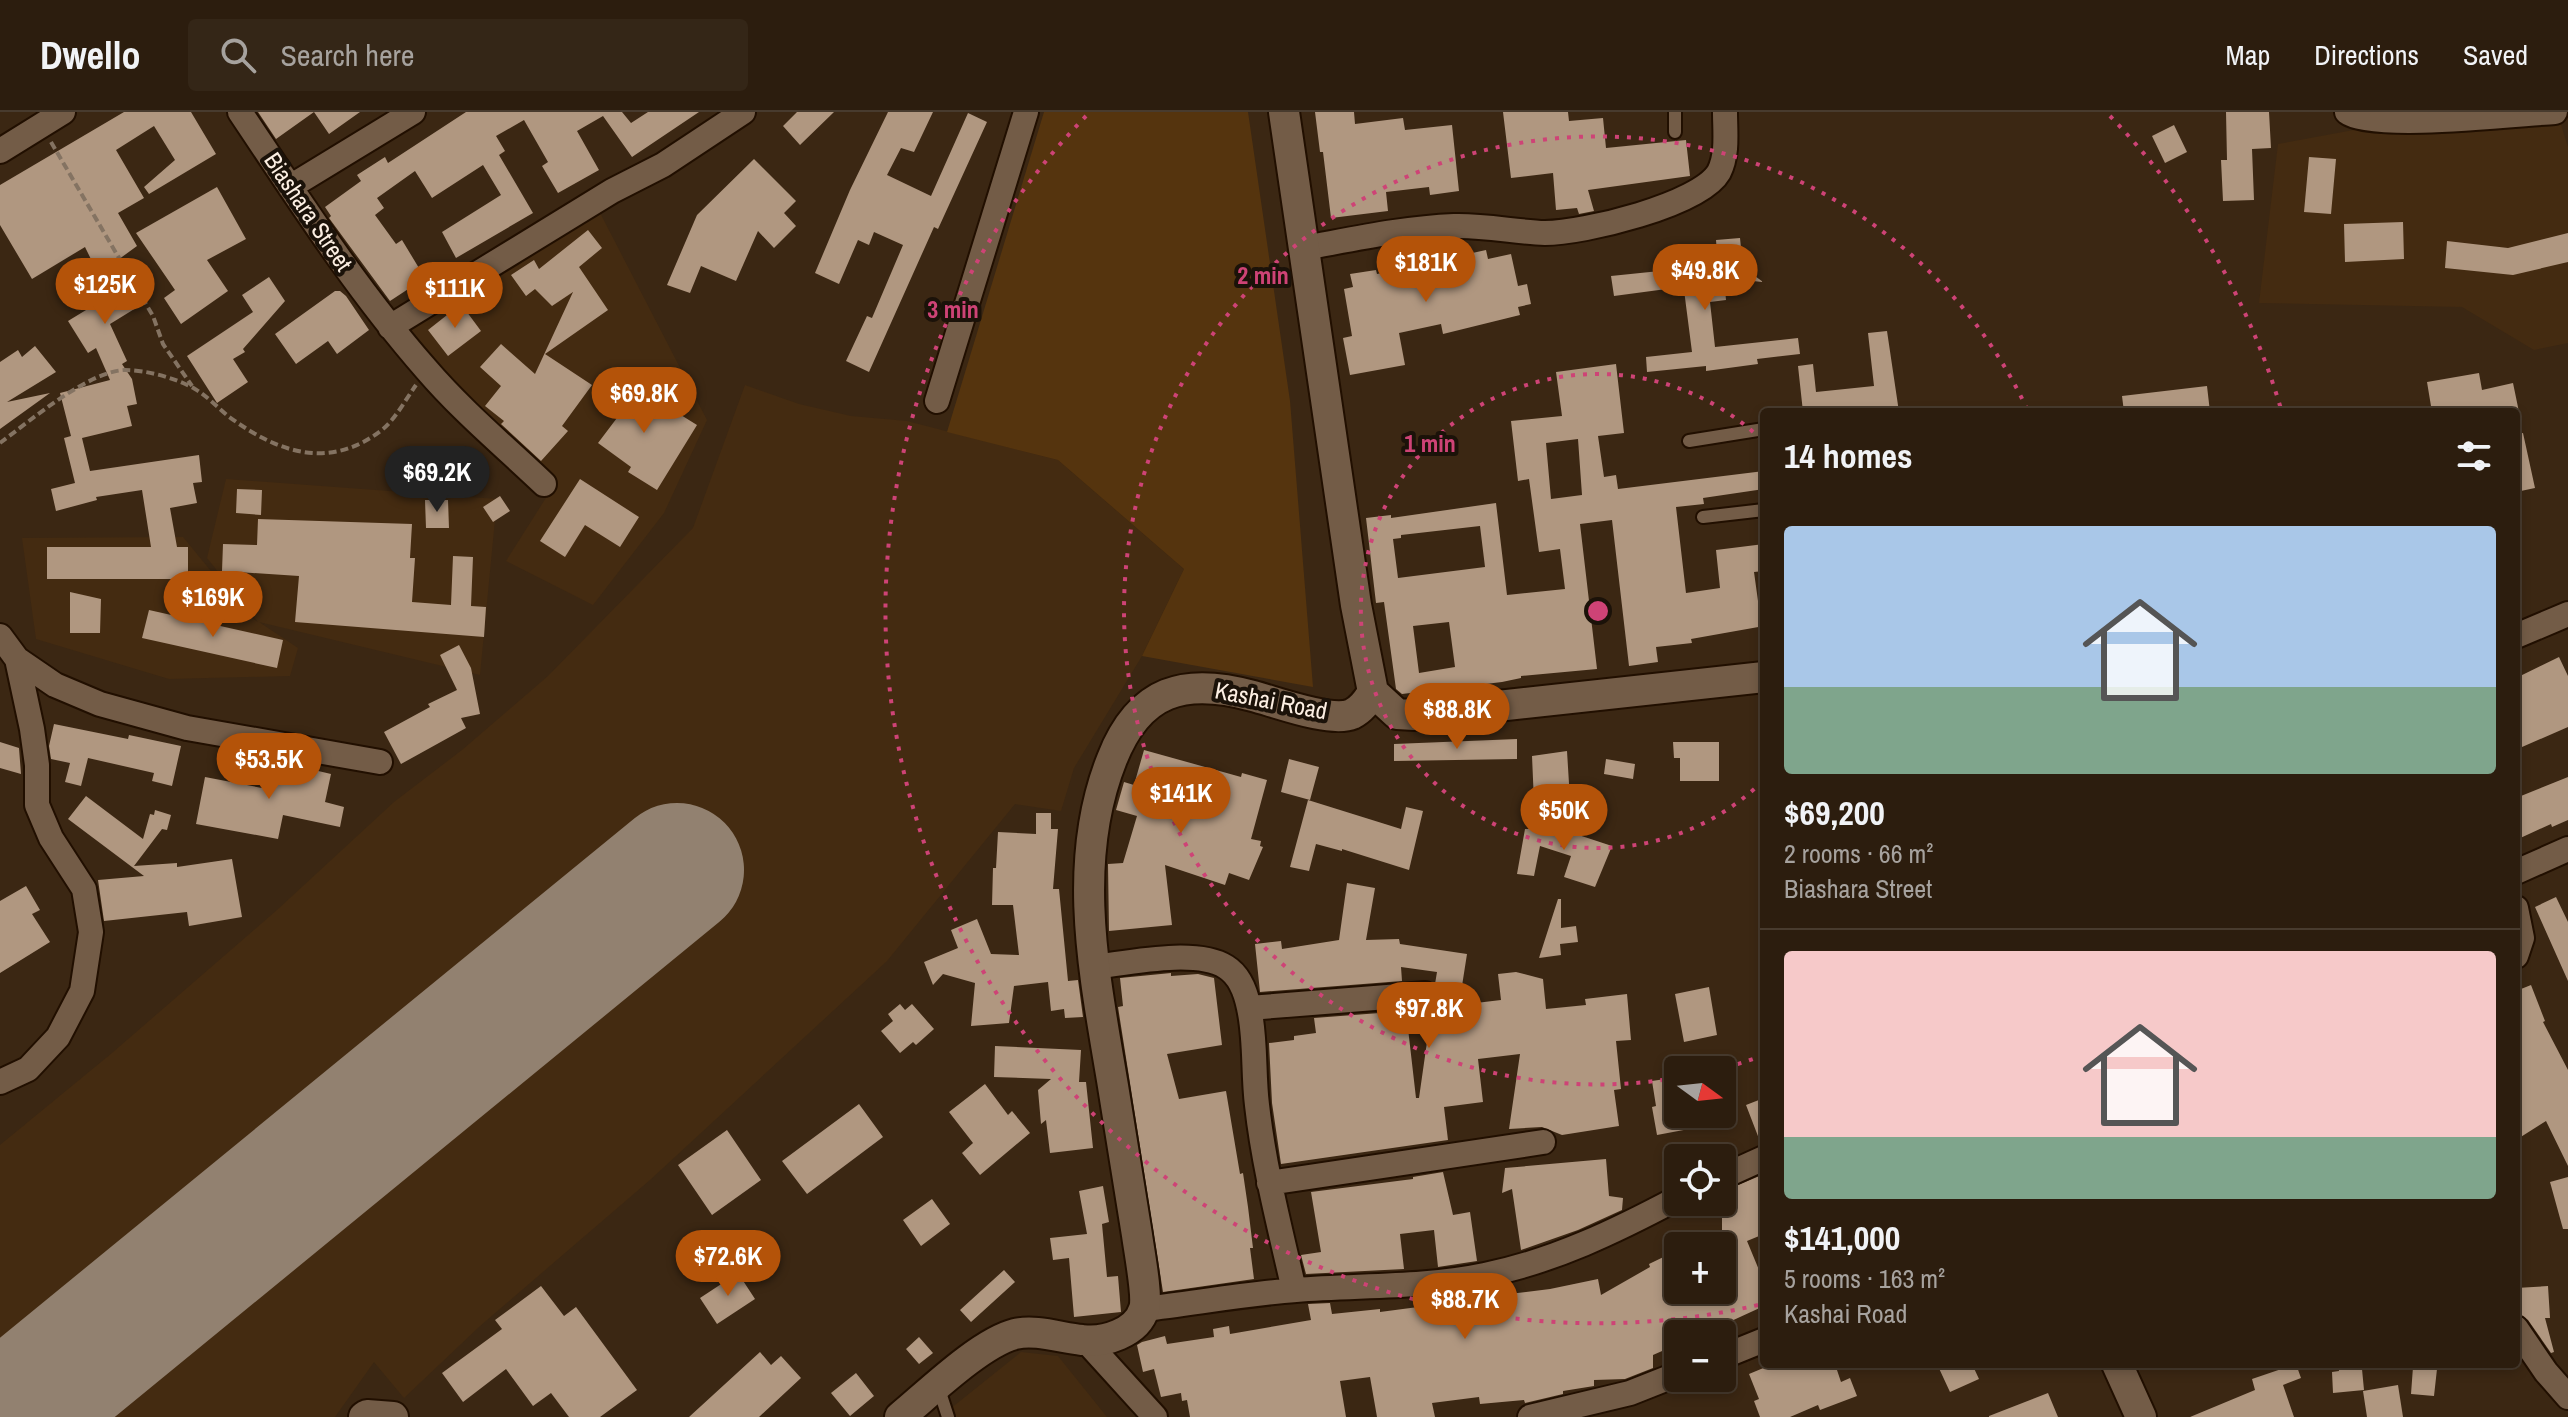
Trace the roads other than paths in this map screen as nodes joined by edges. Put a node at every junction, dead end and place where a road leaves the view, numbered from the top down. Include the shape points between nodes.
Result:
1 (63, 112) edge
2 (240, 112) edge
3 (413, 112) edge
4 (743, 112) edge
5 (1026, 112) edge
6 (1284, 112) edge
7 (1675, 112) edge
8 (1725, 112) edge
9 (2347, 112) edge
10 (2555, 112) edge
11 (1675, 132) dead end
12 (0, 151) edge
13 (290, 187) junction
14 (1304, 248) junction
15 (390, 327) junction
16 (937, 401) dead end
17 (1760, 430) edge
18 (1689, 441) dead end
19 (544, 484) dead end
20 (1760, 510) edge
21 (1703, 517) dead end
22 (2568, 614) edge
23 (2520, 634) edge
24 (0, 636) edge
25 (17, 659) junction
26 (1760, 677) edge
27 (1373, 692) junction
28 (380, 762) dead end
29 (2565, 857) edge
30 (2520, 871) edge
31 (1094, 967) junction
32 (1425, 994) dead end
33 (1249, 1008) junction
34 (0, 1082) edge
35 (1543, 1142) dead end
36 (1760, 1160) edge
37 (1736, 1171) edge
38 (1269, 1183) junction
39 (1664, 1206) edge
40 (1294, 1290) junction
41 (1144, 1309) junction
42 (2520, 1334) edge
43 (1086, 1341) junction
44 (1760, 1342) edge
45 (1736, 1351) edge
46 (2119, 1368) edge
47 (1664, 1380) edge
48 (938, 1386) junction
49 (2568, 1397) edge
50 (364, 1417) edge
51 (393, 1417) edge
52 (900, 1417) edge
53 (948, 1417) edge
54 (1155, 1417) edge
55 (1530, 1417) edge
56 (2141, 1417) edge

1 - 12 street
2 - 13 street, Biashara Street
3 - 13 street
4 - 15 street
5 - 16 street
6 - 14 street
7 - 11 lane
8 - 14 street via 1725,155 1718,173 1703,189 1663,206 1578,231 1454,226
9 - 10 street via 2389,121
13 - 15 street, Biashara Street
14 - 27 street
15 - 19 street, Biashara Street via 460,406
17 - 18 lane
20 - 21 lane
22 - 23 street
24 - 25 street
25 - 28 street via 55,685 100,704 187,728
25 - 34 street via 37,765 37,805 84,889 91,932 82,991 58,1037 28,1069
26 - 27 street via 1415,715 1397,714
27 - 31 street, Kashai Road via 1349,716 1202,688 1166,693 1133,717 1099,790 1090,842
29 - 30 street
31 - 33 street via 1210,960 1227,967 1242,984
31 - 41 street, Kashai Road
32 - 33 street
33 - 38 street
35 - 38 street
36 - 37 street
38 - 40 street
39 - 40 street via 1554,1257 1485,1275
40 - 41 street
41 - 43 street via 1120,1335
42 - 49 street
43 - 48 street via 1015,1334 986,1347
43 - 54 street
44 - 45 street
46 - 56 street
47 - 55 street
48 - 52 street
48 - 53 lane
50 - 51 street

